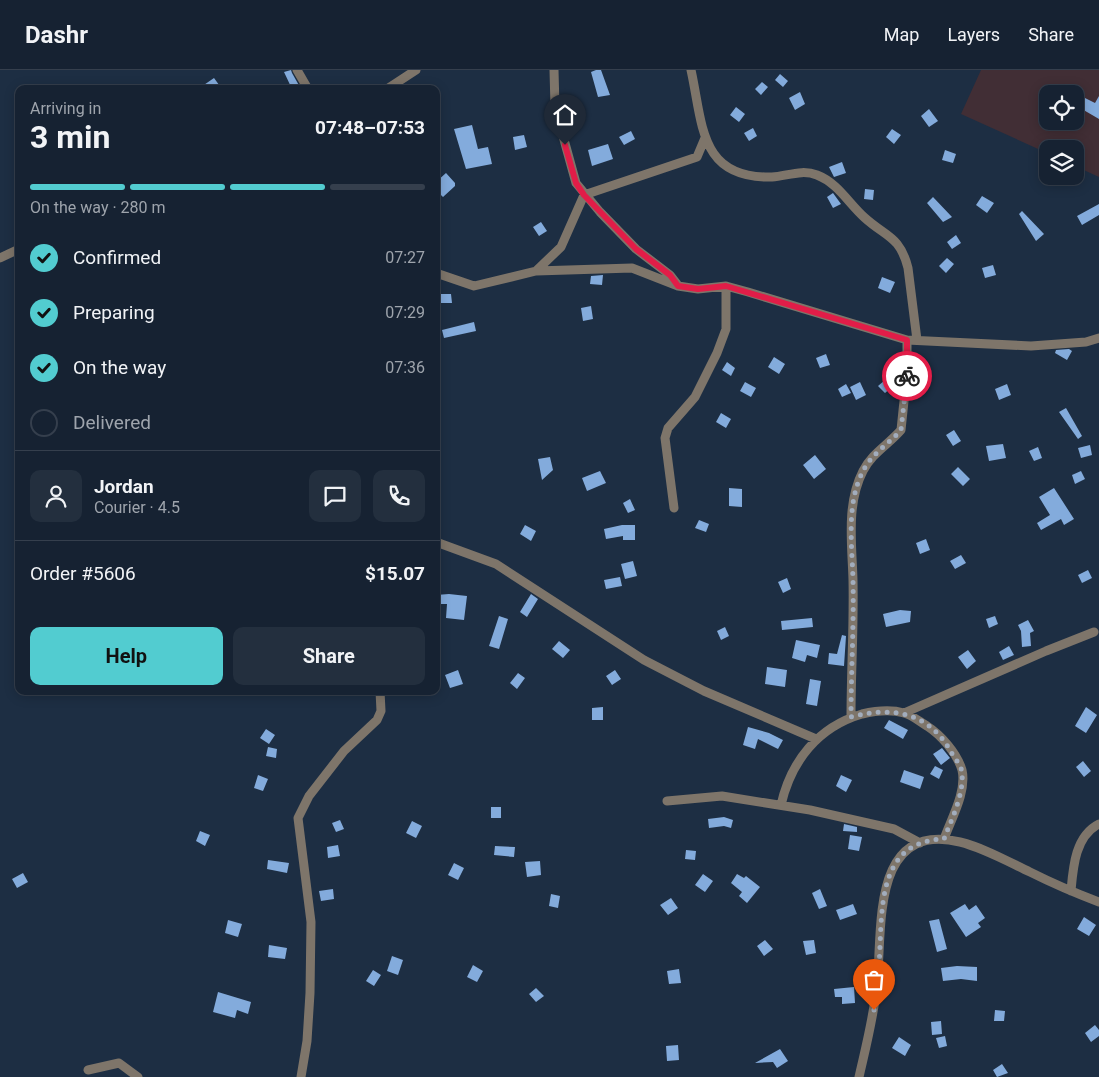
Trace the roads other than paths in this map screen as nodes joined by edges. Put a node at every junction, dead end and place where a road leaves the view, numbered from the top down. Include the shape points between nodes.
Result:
1 (296, 70) edge
2 (416, 70) edge
3 (554, 70) edge
4 (691, 70) edge
5 (305, 85) edge
6 (393, 85) edge
7 (705, 138) junction
8 (584, 195) junction
9 (15, 251) edge
10 (0, 258) edge
11 (536, 271) junction
12 (440, 274) edge
13 (678, 286) junction
14 (726, 286) junction
15 (1099, 338) edge
16 (907, 340) junction
17 (917, 340) junction
18 (674, 508) dead end
19 (440, 543) edge
20 (1094, 632) dead end
21 (380, 695) edge
22 (904, 713) junction
23 (851, 717) junction
24 (816, 739) junction
25 (667, 801) dead end
26 (781, 805) junction
27 (1099, 824) edge
28 (944, 839) junction
29 (920, 843) junction
30 (1071, 891) junction
31 (1099, 902) edge
32 (88, 1070) dead end
33 (138, 1077) edge
34 (301, 1077) edge
35 (859, 1077) edge

1 - 5 street
2 - 6 street
3 - 8 street via 555,107 560,131 576,183
4 - 7 street
7 - 8 street via 697,157
7 - 17 street via 724,166 736,173 772,177 805,172 817,174 834,185 864,217 894,238 906,258
8 - 11 street via 561,247
8 - 13 street via 636,249 663,269
9 - 10 street
11 - 12 street via 474,286
11 - 13 street via 632,268
13 - 14 street via 698,289
14 - 16 street
14 - 18 street via 726,329 717,353 695,397 668,428 665,438
15 - 17 street via 1030,346
16 - 17 street
16 - 23 street via 907,380 901,430 869,460 862,473 850,527 853,580
19 - 24 street via 496,564 644,660 687,683
20 - 22 street
21 - 34 street via 381,711 377,720 338,759 309,796 298,818 311,922 310,1003
22 - 23 street via 887,710
22 - 28 street via 946,742 962,770 962,789
23 - 24 street via 830,727
24 - 26 street via 793,769
25 - 26 street via 722,796
26 - 29 street via 894,829
27 - 30 street via 1091,828 1074,861
28 - 29 street
28 - 30 street via 987,852
29 - 35 street via 906,851 895,864 883,892 876,999
30 - 31 street
32 - 33 street via 119,1063

